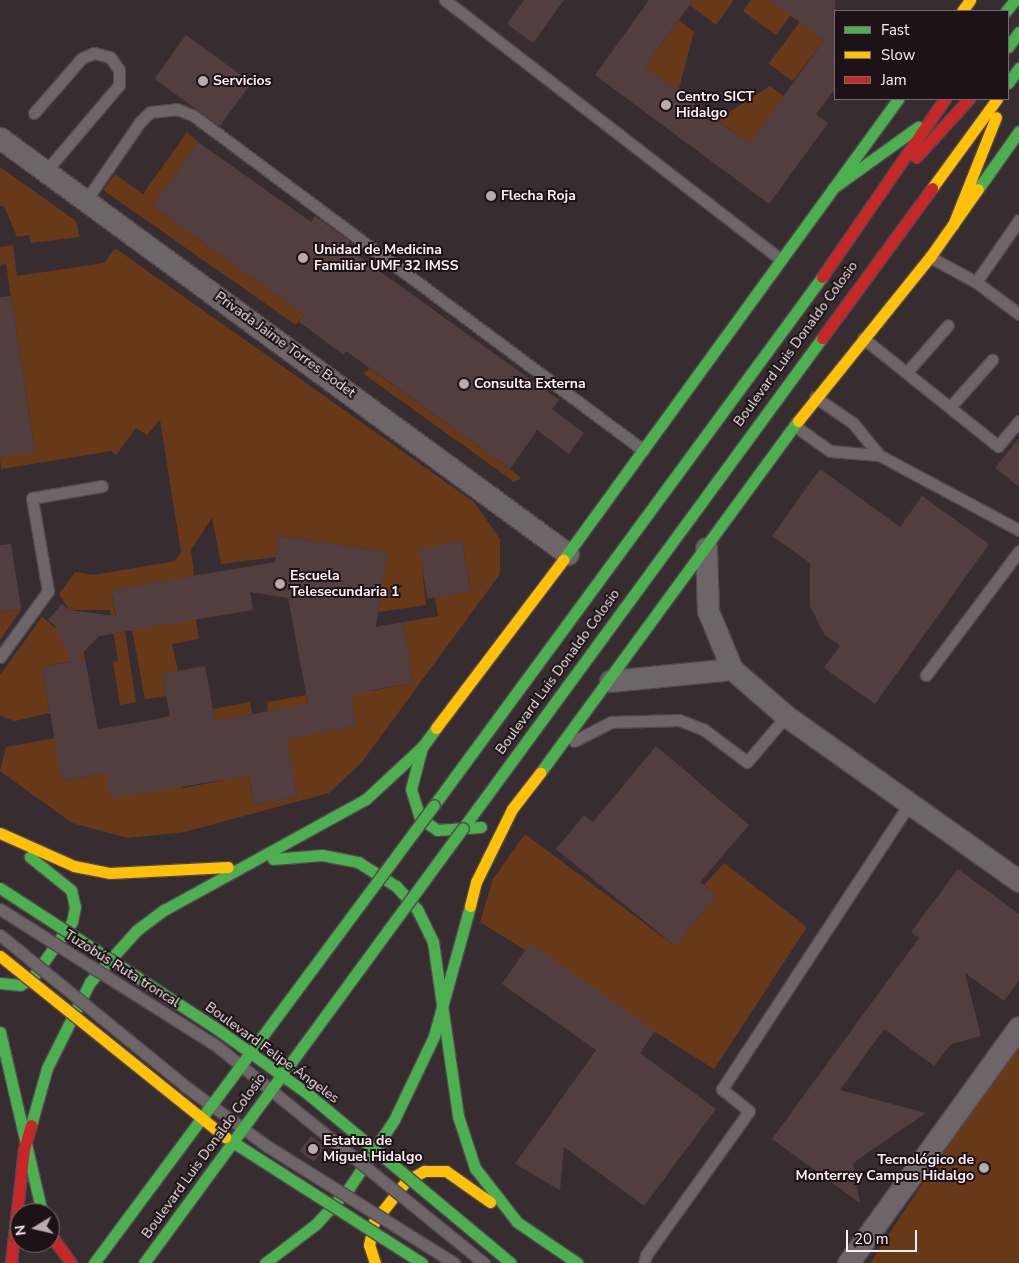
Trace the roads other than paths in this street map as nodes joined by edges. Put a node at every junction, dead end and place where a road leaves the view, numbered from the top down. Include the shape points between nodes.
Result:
1 (445, 0) edge
2 (1019, 32) edge
3 (1009, 46) edge
4 (1019, 68) edge
5 (1009, 83) edge
6 (897, 100) edge
7 (944, 100) edge
8 (968, 100) edge
9 (996, 100) edge
10 (1003, 100) edge
11 (34, 113) dead end
12 (933, 116) junction
13 (1019, 131) edge
14 (0, 138) edge
15 (47, 170) junction
16 (833, 188) junction
17 (87, 199) junction
18 (875, 202) junction
19 (1019, 220) edge
20 (953, 225) junction
21 (930, 257) junction
22 (781, 260) junction
23 (976, 282) junction
24 (1019, 314) edge
25 (948, 325) dead end
26 (862, 336) junction
27 (992, 360) dead end
28 (907, 372) junction
29 (815, 397) junction
30 (950, 406) junction
31 (1019, 422) edge
32 (795, 426) junction
33 (643, 450) junction
34 (879, 455) junction
35 (102, 486) dead end
36 (1019, 530) edge
37 (706, 548) junction
38 (1019, 551) edge
39 (568, 554) junction
40 (0, 658) edge
41 (732, 669) junction
42 (926, 675) dead end
43 (610, 681) junction
44 (786, 716) junction
45 (423, 746) junction
46 (560, 748) junction
47 (911, 801) junction
48 (512, 809) junction
49 (0, 833) edge
50 (246, 864) junction
51 (1019, 881) edge
52 (0, 888) edge
53 (0, 909) edge
54 (0, 935) edge
55 (0, 956) edge
56 (0, 983) edge
57 (444, 1000) junction
58 (1019, 1027) edge
59 (0, 1032) edge
60 (24, 1149) junction
61 (39, 1203) edge
62 (517, 1222) junction
63 (60, 1248) edge
64 (11, 1263) edge
65 (71, 1263) edge
66 (94, 1263) edge
67 (144, 1263) edge
68 (265, 1263) edge
69 (375, 1263) edge
70 (422, 1263) edge
71 (454, 1263) edge
72 (484, 1263) edge
73 (511, 1263) edge
74 (577, 1263) edge
75 (644, 1263) edge
76 (848, 1263) edge

1 - 22 lane
2 - 3 main road
4 - 5 main road
6 - 16 main road
7 - 12 main road, Boulevard Luis Donaldo Colosio
8 - 18 main road
9 - 67 main road, Boulevard Luis Donaldo Colosio, bridge via 871,266
10 - 20 main road
11 - 15 lane via 82,58 94,53 110,57 119,70 119,85
12 - 16 main road
12 - 18 main road, Boulevard Luis Donaldo Colosio
13 - 20 main road
14 - 15 street, Privada Jaime Torres Bodet
15 - 17 street, Privada Jaime Torres Bodet
16 - 22 main road
17 - 33 lane via 150,112 177,109 194,116
17 - 39 street, Privada Jaime Torres Bodet
18 - 66 main road, Boulevard Luis Donaldo Colosio, bridge
19 - 23 lane
20 - 21 main road
21 - 23 lane
21 - 26 main road
22 - 33 main road
23 - 24 lane
25 - 28 lane
26 - 28 lane
26 - 29 main road
27 - 30 lane
28 - 30 lane
29 - 32 main road
29 - 34 lane via 853,423
30 - 31 lane via 998,446
32 - 34 lane via 830,451
32 - 37 main road
33 - 39 main road
34 - 36 lane
35 - 40 lane via 32,498 48,591
37 - 41 street via 708,610
37 - 43 main road
38 - 42 lane
39 - 45 main road
41 - 43 street
41 - 44 street
43 - 46 main road
44 - 46 lane via 748,762 703,729 680,720 611,722
44 - 47 street
45 - 48 main road via 411,789 420,818 437,830 476,830
45 - 50 main road via 359,804 312,834
46 - 48 main road
47 - 51 street
47 - 75 lane via 722,1089 749,1110
48 - 57 main road via 476,882
49 - 50 main road via 74,866 110,873 202,870
49 - 56 main road via 71,890 75,907 72,922 33,977 20,985
50 - 57 main road via 322,855 358,862 396,886 418,909 433,942
50 - 60 main road via 204,886 137,930 90,982 47,1068
52 - 73 main road, Boulevard Felipe Ángeles, bridge via 220,1031 308,1094
53 - 72 lane, Tuzobús Ruta troncal, bridge via 218,1047
54 - 71 lane, bridge via 185,1086 267,1146
55 - 70 main road, bridge via 177,1101 258,1161
57 - 62 main road via 456,1106 467,1148 475,1168
57 - 68 main road via 420,1072 370,1161 316,1224
58 - 76 street
59 - 60 main road
60 - 61 main road
60 - 64 main road
62 - 69 main road via 446,1171 424,1171 406,1181 374,1222 369,1245
62 - 74 main road
63 - 65 main road

